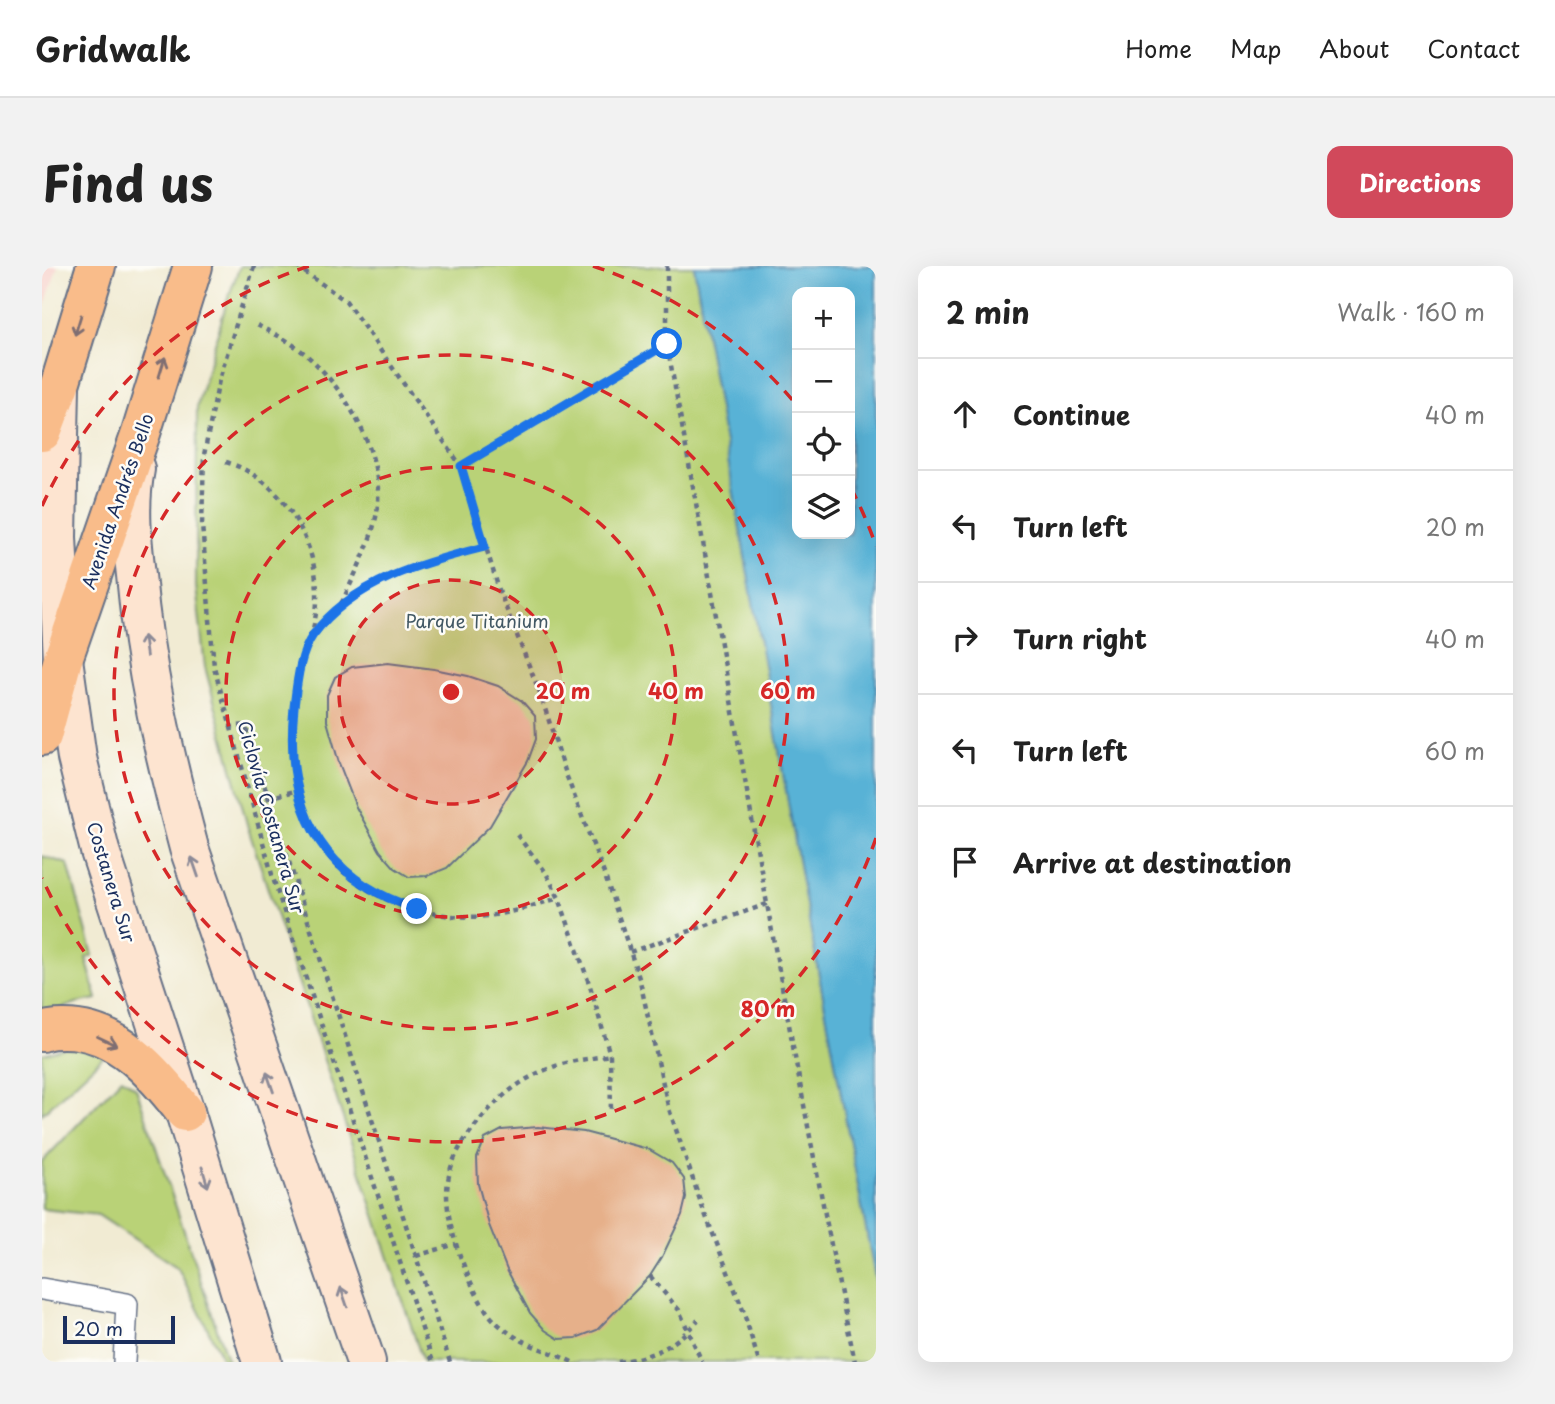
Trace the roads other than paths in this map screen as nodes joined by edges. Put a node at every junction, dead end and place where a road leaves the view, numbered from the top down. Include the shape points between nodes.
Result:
1 (96, 266) edge
2 (193, 266) edge
3 (60, 384) junction
4 (42, 432) edge
5 (142, 433) junction
6 (63, 659) junction
7 (42, 736) edge
8 (42, 1032) edge
9 (185, 1112) junction
10 (42, 1289) edge
11 (124, 1362) edge
12 (262, 1362) edge
13 (366, 1362) edge

1 -> 3 main road
5 -> 2 main road, Avenida Andrés Bello
3 - 4 main road
3 - 6 main road, Costanera Sur via 57,537
5 - 6 main road, Avenida Andrés Bello
13 -> 5 main road via 189,848 166,764 149,678 130,516
6 - 7 main road, Avenida Andrés Bello
6 - 9 main road, Costanera Sur via 77,758 100,851
8 -> 9 main road via 78,1029 128,1050
9 -> 12 main road, Costanera Sur
10 - 11 lane via 127,1304

